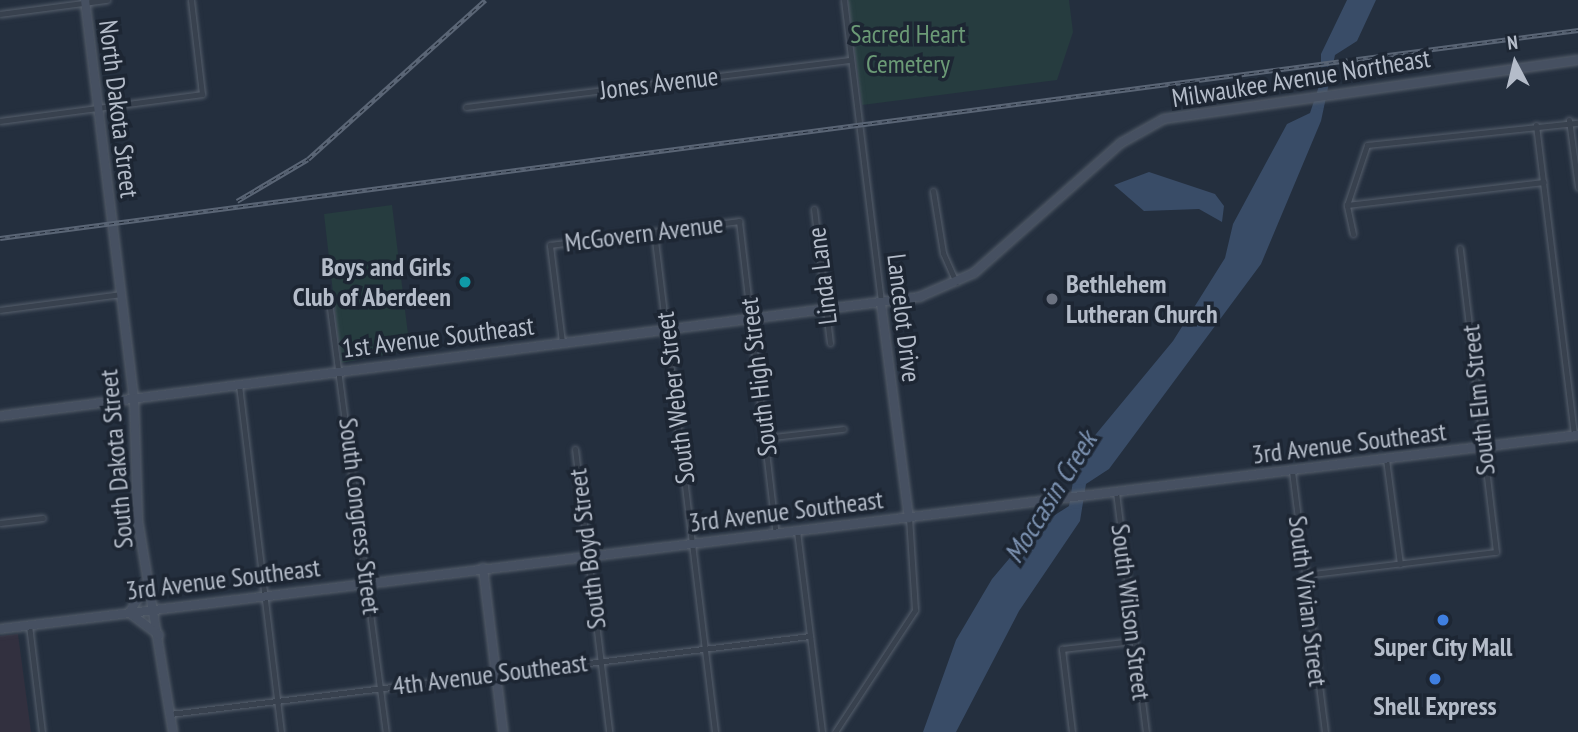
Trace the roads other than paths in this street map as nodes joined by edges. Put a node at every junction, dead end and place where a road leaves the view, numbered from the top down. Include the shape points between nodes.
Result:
1 (107, 0) edge
2 (191, 0) edge
3 (844, 0) edge
4 (85, 1) edge
5 (0, 14) edge
6 (851, 60) junction
7 (1578, 60) edge
8 (466, 107) dead end
9 (98, 108) junction
10 (1569, 120) junction
11 (0, 121) edge
12 (1578, 123) edge
13 (1536, 125) junction
14 (1544, 182) junction
15 (1578, 187) edge
16 (933, 191) dead end
17 (1347, 205) junction
18 (814, 209) dead end
19 (739, 221) joint
20 (112, 223) joint
21 (654, 232) junction
22 (1353, 234) dead end
23 (1460, 248) dead end
24 (957, 283) junction
25 (121, 294) junction
26 (329, 302) dead end
27 (881, 303) junction
28 (0, 310) edge
29 (827, 310) junction
30 (751, 319) junction
31 (667, 330) junction
32 (562, 342) junction
33 (831, 342) dead end
34 (342, 371) junction
35 (239, 385) junction
36 (134, 398) junction
37 (0, 416) edge
38 (842, 429) dead end
39 (1576, 435) edge
40 (765, 438) junction
41 (1484, 447) junction
42 (575, 449) dead end
43 (1387, 460) junction
44 (1292, 471) junction
45 (1116, 492) junction
46 (909, 517) junction
47 (43, 518) dead end
48 (0, 523) edge
49 (797, 531) junction
50 (776, 534) junction
51 (692, 543) junction
52 (588, 556) junction
53 (1400, 564) junction
54 (483, 568) junction
55 (149, 573) junction
56 (1305, 575) junction
57 (368, 582) junction
58 (264, 595) junction
59 (158, 608) junction
60 (125, 613) junction
61 (29, 625) junction
62 (0, 629) edge
63 (810, 636) junction
64 (161, 637) junction
65 (1135, 641) junction
66 (705, 649) junction
67 (601, 661) junction
68 (496, 673) junction
69 (381, 688) junction
70 (277, 700) junction
71 (170, 714) junction
72 (42, 732) edge
73 (173, 732) edge
74 (281, 732) edge
75 (386, 732) edge
76 (503, 732) edge
77 (609, 732) edge
78 (715, 732) edge
79 (821, 732) edge
80 (835, 732) edge
81 (1072, 732) edge
82 (1146, 732) edge
83 (1325, 732) edge

1 - 4 street
2 - 9 street via 202,94
3 - 6 street, Lancelot Drive
4 - 5 street
4 - 9 street, North Dakota Street
6 - 8 street, Jones Avenue
6 - 27 street, Lancelot Drive
7 - 24 street, Milwaukee Avenue Northeast via 1202,109 1142,129
9 - 11 street
9 - 20 street, North Dakota Street
10 - 12 street
10 - 13 street
10 - 15 street
13 - 14 street
13 - 17 street via 1367,145
14 - 17 street
14 - 39 street
16 - 24 street via 943,253
17 - 22 street
18 - 29 street, Linda Lane
19 - 21 street, McGovern Avenue
19 - 30 street, South High Street
20 - 25 street, South Dakota Street
21 - 31 street, South Weber Street
21 - 32 street, McGovern Avenue via 550,245
23 - 41 street, South Elm Street
24 - 27 street, Milwaukee Avenue Northeast
25 - 28 street
25 - 36 street, South Dakota Street
26 - 34 street, South Congress Street
27 - 29 street, 1st Avenue Southeast
27 - 46 street, Lancelot Drive
29 - 30 street, 1st Avenue Southeast
29 - 33 street, Linda Lane
30 - 31 street, 1st Avenue Southeast
30 - 40 street, South High Street
31 - 32 street, 1st Avenue Southeast
31 - 51 street, South Weber Street
32 - 34 street, 1st Avenue Southeast
34 - 35 street, 1st Avenue Southeast
34 - 57 street, South Congress Street
35 - 36 street, 1st Avenue Southeast
35 - 58 street
36 - 37 street, 1st Avenue Southeast
36 - 55 street, South Dakota Street via 137,506
38 - 40 street
39 - 41 street, 3rd Avenue Southeast
40 - 50 street, South High Street
41 - 43 street, 3rd Avenue Southeast
41 - 53 street, South Elm Street via 1496,552
42 - 52 street, South Boyd Street
43 - 44 street, 3rd Avenue Southeast
43 - 53 street
44 - 45 street, 3rd Avenue Southeast
44 - 56 street, South Vivian Street
45 - 46 street, 3rd Avenue Southeast
45 - 65 street, South Wilson Street
46 - 49 street, 3rd Avenue Southeast
46 - 80 street via 915,610
47 - 48 street
49 - 50 street, 3rd Avenue Southeast
49 - 63 street
50 - 51 street, 3rd Avenue Southeast
51 - 52 street, 3rd Avenue Southeast
51 - 66 street, South Weber Street
52 - 54 street, 3rd Avenue Southeast
52 - 67 street, South Boyd Street
53 - 56 street
54 - 57 street, 3rd Avenue Southeast
54 - 68 street
55 - 59 street, South Dakota Street
55 - 60 street via 141,602
56 - 83 street, South Vivian Street
57 - 58 street, 3rd Avenue Southeast
57 - 69 street, South Congress Street
58 - 59 street, 3rd Avenue Southeast
58 - 70 street
59 - 60 street, 3rd Avenue Southeast
59 - 64 street, South Dakota Street
60 - 61 street, 3rd Avenue Southeast
60 - 64 street via 145,620
61 - 62 street, 3rd Avenue Southeast
61 - 72 street
63 - 66 street, 4th Avenue Southeast
63 - 79 street
64 - 71 street, South Dakota Street
65 - 81 street via 1062,649
65 - 82 street, South Wilson Street
66 - 67 street, 4th Avenue Southeast
66 - 78 street, South Weber Street
67 - 68 street, 4th Avenue Southeast
67 - 77 street, South Boyd Street
68 - 69 street, 4th Avenue Southeast
68 - 76 street
69 - 70 street, 4th Avenue Southeast
69 - 75 street, South Congress Street
70 - 71 street, 4th Avenue Southeast
70 - 74 street
71 - 73 street, South Dakota Street

